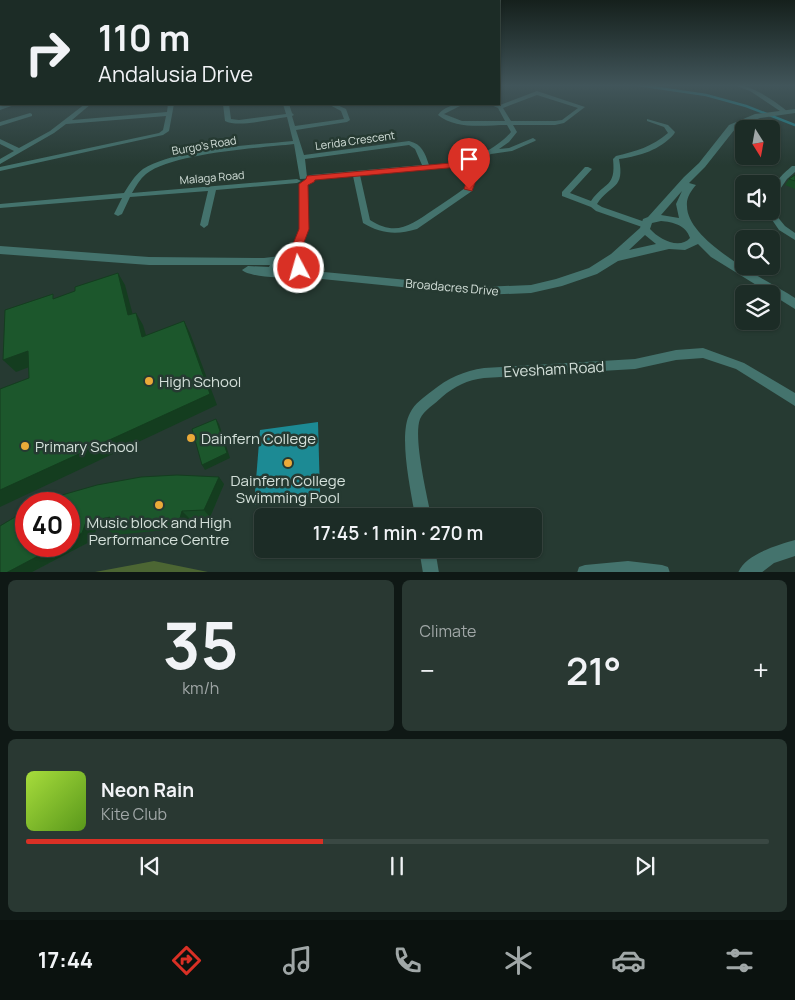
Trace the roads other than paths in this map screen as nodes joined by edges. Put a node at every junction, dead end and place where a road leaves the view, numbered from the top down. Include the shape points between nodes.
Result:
1 (79, 112) edge
2 (227, 112) edge
3 (289, 112) edge
4 (345, 112) edge
5 (443, 112) edge
6 (503, 112) edge
7 (577, 112) edge
8 (785, 112) joint
9 (788, 112) edge
10 (169, 114) joint
11 (30, 115) dead end
12 (290, 115) junction
13 (649, 120) dead end
14 (66, 122) junction
15 (510, 123) junction
16 (0, 124) edge
17 (294, 128) junction
18 (360, 140) dead end
19 (533, 140) dead end
20 (0, 141) edge
21 (298, 142) junction
22 (364, 148) junction
23 (20, 151) junction
24 (490, 152) junction
25 (302, 157) junction
26 (0, 162) edge
27 (462, 164) junction
28 (702, 165) junction
29 (426, 167) junction
30 (795, 168) edge
31 (0, 169) edge
32 (588, 169) dead end
33 (356, 174) junction
34 (304, 180) junction
35 (780, 183) edge
36 (213, 188) junction
37 (128, 196) junction
38 (0, 206) edge
39 (594, 206) junction
40 (118, 214) dead end
41 (776, 220) edge
42 (647, 224) junction
43 (204, 225) dead end
44 (691, 231) junction
45 (795, 237) edge
46 (675, 246) junction
47 (0, 250) edge
48 (615, 258) junction
49 (296, 262) junction
50 (729, 264) junction
51 (277, 266) junction
52 (312, 274) junction
53 (290, 275) junction
54 (795, 304) edge
55 (795, 400) edge
56 (422, 508) edge
57 (795, 548) edge
58 (428, 558) edge
59 (430, 572) edge
60 (585, 572) edge
61 (662, 572) edge
62 (746, 572) edge

1 - 14 street
2 - 12 street via 228,121 239,122
3 - 12 street
4 - 17 street via 347,120
5 - 15 street via 441,115 462,123
6 - 15 street
7 - 15 street via 560,122
8 - 9 street
8 - 28 street via 762,115 732,127
10 - 14 street
10 - 31 street via 166,131 161,134
11 - 16 street
12 - 17 street
13 - 39 street via 668,128 671,134 659,146 617,158 616,180 592,202
14 - 23 street
15 - 24 street via 514,132 512,136
17 - 21 street
18 - 22 street
19 - 24 street via 507,151
20 - 23 street
21 - 25 street
21 - 37 street, Burgo's Road via 200,155 155,165 142,173
22 - 25 street, Lerida Crescent
22 - 29 street, Lerida Crescent via 412,143 418,147
23 - 26 street
24 - 27 street, Malaga Road
25 - 34 street
27 - 29 street, Malaga Road
27 - 33 street via 470,183 469,189 405,230 381,230 366,221
28 - 42 street, Broadacres Drive
28 - 44 street via 682,200 681,211
29 - 33 street, Malaga Road
30 - 35 street
32 - 39 street via 565,194
33 - 34 street, Malaga Road
34 - 36 street, Malaga Road
34 - 49 street via 304,229
36 - 37 street, Malaga Road
36 - 43 street
37 - 38 street, Malaga Road
37 - 40 street
39 - 42 street
41 - 45 street
42 - 44 street via 673,220
42 - 46 street via 654,238
42 - 48 street, Broadacres Drive
44 - 46 street, Broadacres Drive via 696,240 693,243
44 - 50 street
46 - 48 street, Broadacres Drive via 651,248
46 - 50 street
47 - 51 street, Broadacres Drive
48 - 52 street, Broadacres Drive via 558,283 502,291 449,289
49 - 51 street, Broadacres Drive
49 - 52 street, Broadacres Drive
49 - 53 street via 297,271
50 - 54 street
51 - 53 street, Broadacres Drive via 281,275
52 - 53 street, Broadacres Drive
55 - 56 street, Evesham Road via 740,366 703,353 635,364 463,377 442,389 413,420 412,437
57 - 62 street via 770,556
58 - 59 street
60 - 61 street via 628,569

